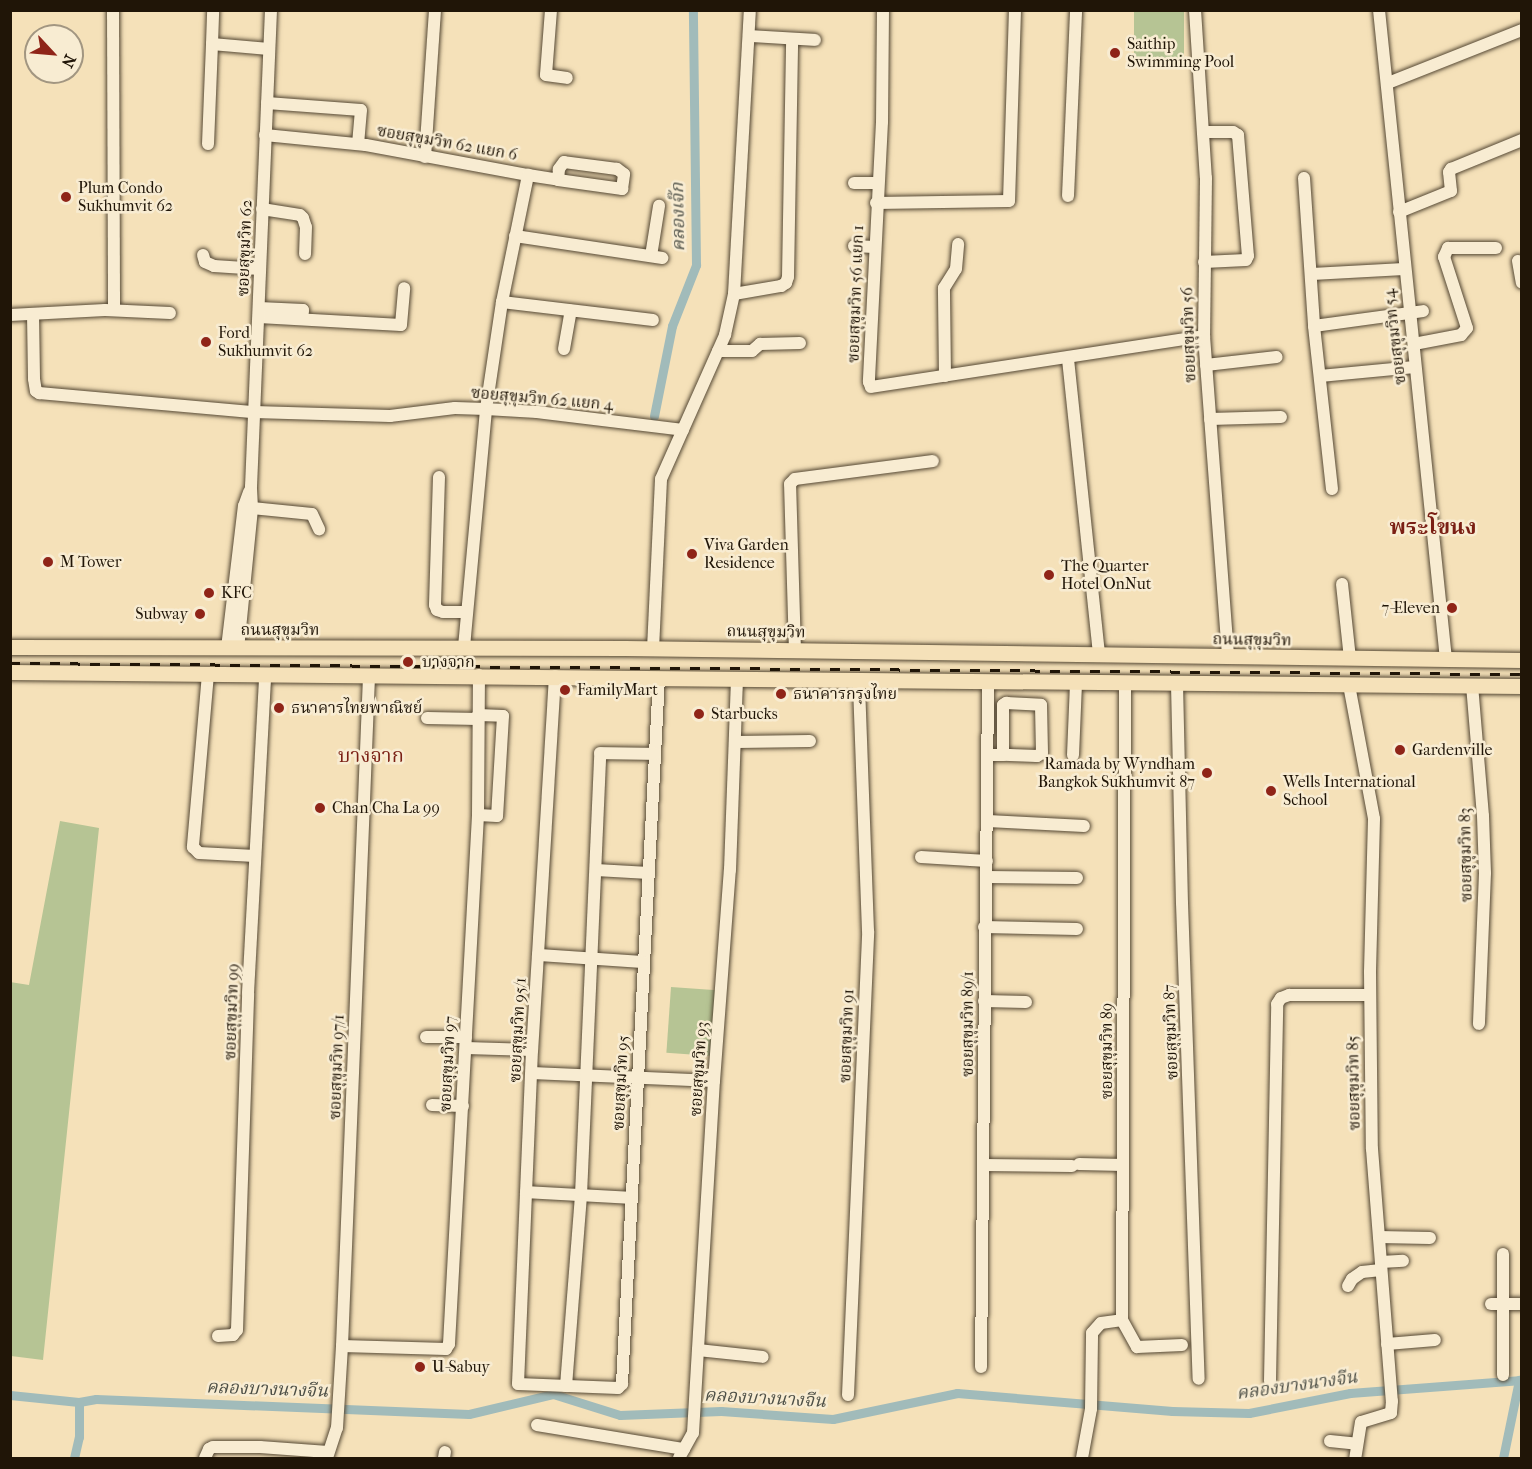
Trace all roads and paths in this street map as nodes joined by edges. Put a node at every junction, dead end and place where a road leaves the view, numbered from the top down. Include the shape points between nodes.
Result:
1 (113, 10) edge
2 (213, 10) edge
3 (271, 10) edge
4 (435, 10) edge
5 (551, 10) edge
6 (750, 10) edge
7 (882, 10) edge
8 (1015, 10) edge
9 (1076, 10) edge
10 (1195, 10) edge
11 (1379, 10) edge
12 (1521, 30) edge
13 (750, 36) junction
14 (792, 40) junction
15 (814, 40) dead end
16 (212, 45) junction
17 (269, 49) junction
18 (567, 78) dead end
19 (1388, 83) junction
20 (267, 103) junction
21 (1203, 132) junction
22 (265, 135) junction
23 (1521, 140) edge
24 (208, 144) dead end
25 (358, 144) junction
26 (425, 157) junction
27 (528, 175) junction
28 (1304, 178) dead end
29 (558, 180) junction
30 (854, 183) dead end
31 (878, 183) junction
32 (1068, 196) dead end
33 (876, 203) junction
34 (659, 206) dead end
35 (262, 209) junction
36 (1399, 212) junction
37 (515, 236) junction
38 (958, 244) dead end
39 (854, 246) dead end
40 (874, 247) junction
41 (1496, 248) dead end
42 (305, 254) dead end
43 (203, 255) dead end
44 (1518, 261) dead end
45 (1204, 262) junction
46 (1404, 268) junction
47 (260, 269) junction
48 (1312, 274) junction
49 (1521, 283) edge
50 (404, 288) dead end
51 (734, 294) junction
52 (502, 302) junction
53 (114, 310) junction
54 (571, 310) junction
55 (1423, 311) dead end
56 (170, 313) dead end
57 (259, 313) junction
58 (33, 314) junction
59 (1409, 314) junction
60 (10, 315) edge
61 (653, 320) dead end
62 (1314, 326) junction
63 (1204, 336) junction
64 (800, 343) dead end
65 (1414, 344) junction
66 (564, 349) dead end
67 (718, 351) junction
68 (1276, 357) dead end
69 (1068, 358) junction
70 (1206, 365) junction
71 (1415, 367) junction
72 (945, 376) junction
73 (1320, 376) junction
74 (486, 409) junction
75 (254, 412) junction
76 (1281, 417) dead end
77 (1210, 419) junction
78 (683, 430) junction
79 (933, 461) dead end
80 (439, 477) dead end
81 (251, 487) junction
82 (1332, 489) dead end
83 (252, 508) junction
84 (319, 529) dead end
85 (1342, 584) dead end
86 (465, 612) junction
87 (10, 647) edge
88 (464, 647) junction
89 (232, 648) junction
90 (653, 649) junction
91 (795, 651) junction
92 (1060, 655) junction
93 (1099, 656) junction
94 (1228, 658) junction
95 (1350, 659) junction
96 (1446, 659) junction
97 (1521, 660) edge
98 (10, 672) edge
99 (208, 674) junction
100 (231, 674) junction
101 (265, 674) junction
102 (479, 675) junction
103 (369, 676) junction
104 (555, 676) junction
105 (659, 678) junction
106 (737, 679) junction
107 (859, 680) junction
108 (988, 682) junction
109 (1068, 683) junction
110 (1125, 684) junction
111 (1177, 684) junction
112 (1349, 685) junction
113 (1472, 685) junction
114 (1521, 686) edge
115 (478, 717) junction
116 (427, 718) dead end
117 (810, 741) dead end
118 (736, 742) junction
119 (655, 754) junction
120 (988, 755) junction
121 (1003, 755) junction
122 (1073, 755) dead end
123 (478, 815) junction
124 (988, 821) junction
125 (1084, 826) dead end
126 (255, 856) junction
127 (921, 857) dead end
128 (987, 861) junction
129 (596, 870) junction
130 (649, 873) junction
131 (987, 876) junction
132 (1077, 878) dead end
133 (984, 927) junction
134 (1077, 929) dead end
135 (538, 955) junction
136 (591, 958) junction
137 (644, 962) junction
138 (1370, 995) junction
139 (984, 1001) junction
140 (1026, 1002) dead end
141 (1479, 1024) dead end
142 (426, 1036) dead end
143 (466, 1042) junction
144 (532, 1050) junction
145 (532, 1073) junction
146 (587, 1075) junction
147 (638, 1078) junction
148 (714, 1081) junction
149 (432, 1105) dead end
150 (463, 1106) junction
151 (984, 1165) junction
152 (1123, 1165) junction
153 (526, 1192) junction
154 (581, 1195) junction
155 (632, 1198) junction
156 (1379, 1237) junction
157 (1430, 1238) dead end
158 (1503, 1254) dead end
159 (1402, 1262) dead end
160 (1381, 1266) junction
161 (1348, 1286) dead end
162 (1497, 1304) junction
163 (1521, 1304) edge
164 (1122, 1320) junction
165 (218, 1336) dead end
166 (1435, 1340) dead end
167 (1387, 1344) junction
168 (1182, 1345) dead end
169 (342, 1346) junction
170 (698, 1350) junction
171 (763, 1357) dead end
172 (981, 1367) dead end
173 (1503, 1375) dead end
174 (1199, 1379) dead end
175 (1270, 1381) dead end
176 (518, 1384) joint
177 (566, 1386) junction
178 (848, 1395) dead end
179 (537, 1425) dead end
180 (1330, 1441) dead end
181 (1357, 1444) junction
182 (682, 1454) edge
183 (328, 1455) edge
184 (205, 1458) edge
185 (1082, 1458) edge
186 (1355, 1458) edge

1 - 53 street
2 - 16 street
3 - 17 street, ซอยสุขุมวิท 62
4 - 26 street
5 - 18 street via 546,75
6 - 13 street
7 - 31 street, ซอยสุขุมวิท 56 แยก 1
8 - 33 street via 1010,201
9 - 32 street
10 - 21 street, ซอยสุขุมวิท 56
11 - 19 street, ซอยสุขุมวิท 54
12 - 19 street
13 - 14 street
13 - 51 street
14 - 15 street
14 - 51 street via 788,277 781,286
16 - 17 street
16 - 24 street
17 - 20 street, ซอยสุขุมวิท 62
19 - 36 street, ซอยสุขุมวิท 54
20 - 22 street, ซอยสุขุมวิท 62
20 - 25 street via 361,110
21 - 45 street, ซอยสุขุมวิท 56
21 - 45 street via 1238,135 1248,256 1246,260
22 - 25 street, ซอยสุขุมวิท 62 แยก 6
22 - 35 street, ซอยสุขุมวิท 62
23 - 36 street via 1451,169 1451,191
25 - 26 street, ซอยสุขุมวิท 62 แยก 6
26 - 27 street, ซอยสุขุมวิท 62 แยก 6
27 - 29 street, ซอยสุขุมวิท 62 แยก 6
27 - 37 street
28 - 48 street
29 - 29 street, ซอยสุขุมวิท 62 แยก 6 via 622,189 624,174 617,169 564,162
30 - 31 street
31 - 33 street, ซอยสุขุมวิท 56 แยก 1
33 - 40 street, ซอยสุขุมวิท 56 แยก 1
34 - 37 street via 657,257
35 - 42 street via 303,218
35 - 47 street, ซอยสุขุมวิท 62
36 - 46 street, ซอยสุขุมวิท 54
37 - 52 street
38 - 72 street via 956,269 944,288
39 - 40 street
40 - 72 street, ซอยสุขุมวิท 56 แยก 1 via 868,382 876,388
41 - 65 street via 1448,248 1444,257 1467,328 1461,335
43 - 47 street via 205,262 214,266
44 - 49 street
45 - 63 street, ซอยสุขุมวิท 56
46 - 48 street
46 - 59 street, ซอยสุขุมวิท 54
47 - 57 street, ซอยสุขุมวิท 62
48 - 62 street
50 - 57 street via 401,325
51 - 67 street
52 - 54 street
52 - 74 street
53 - 56 street
53 - 58 street
54 - 61 street
54 - 66 street
55 - 59 street
57 - 75 street, ซอยสุขุมวิท 62
58 - 60 street
58 - 75 street, ซอยสุขุมวิท 62 แยก 4 via 34,379 39,393
59 - 62 street
59 - 65 street, ซอยสุขุมวิท 54
62 - 73 street
63 - 69 street, ซอยสุขุมวิท 56 แยก 1
63 - 70 street, ซอยสุขุมวิท 56
64 - 67 street via 760,344 752,351
65 - 71 street, ซอยสุขุมวิท 54
67 - 78 street
68 - 70 street
69 - 72 street, ซอยสุขุมวิท 56 แยก 1
69 - 93 street
70 - 77 street, ซอยสุขุมวิท 56
71 - 73 street
71 - 96 street, ซอยสุขุมวิท 54
73 - 82 street
74 - 75 street, ซอยสุขุมวิท 62 แยก 4 via 455,408 390,416
74 - 78 street, ซอยสุขุมวิท 62 แยก 4
74 - 86 street
75 - 81 street, ซอยสุขุมวิท 62
76 - 77 street
77 - 94 street, ซอยสุขุมวิท 56
78 - 90 street via 661,479
79 - 91 street via 795,479 790,484
80 - 86 street via 435,605 442,612
81 - 83 street, ซอยสุขุมวิท 62
81 - 89 street, ซอยสุขุมวิท 62 via 244,506
83 - 84 street via 312,514
83 - 89 street, ซอยสุขุมวิท 62
85 - 95 street
86 - 88 street
87 - 89 main road, ถนนสุขุมวิท
88 - 89 main road, ถนนสุขุมวิท
88 - 90 main road, ถนนสุขุมวิท
89 - 100 main road
90 - 91 main road, ถนนสุขุมวิท
91 - 92 main road, ถนนสุขุมวิท
92 - 93 main road, ถนนสุขุมวิท
92 - 109 main road
93 - 94 main road, ถนนสุขุมวิท
94 - 95 main road, ถนนสุขุมวิท
95 - 96 main road, ถนนสุขุมวิท
96 - 97 main road, ถนนสุขุมวิท
98 - 99 main road
99 - 100 main road
99 - 126 street via 193,847 199,853
100 - 101 main road
101 - 103 main road
101 - 126 street, ซอยสุขุมวิท 99
102 - 103 main road
102 - 104 main road
102 - 115 street, ซอยสุขุมวิท 97
103 - 169 street, ซอยสุขุมวิท 97/1
104 - 105 main road
104 - 135 street, ซอยสุขุมวิท 95/1
105 - 106 main road
105 - 119 street, ซอยสุขุมวิท 95
106 - 107 main road
106 - 118 street, ซอยสุขุมวิท 93
107 - 108 main road
107 - 178 street, ซอยสุขุมวิท 91 via 868,931
108 - 109 main road
108 - 120 street, ซอยสุขุมวิท 89/1
109 - 110 main road
109 - 122 street
110 - 111 main road
110 - 152 street, ซอยสุขุมวิท 89
111 - 112 main road
111 - 174 street, ซอยสุขุมวิท 87
112 - 113 main road
112 - 138 street, ซอยสุขุมวิท 85 via 1374,819
113 - 114 main road
113 - 141 street, ซอยสุขุมวิท 83 via 1485,873
115 - 116 street
115 - 123 street, ซอยสุขุมวิท 97
115 - 123 street via 503,716 497,816
117 - 118 street
118 - 148 street, ซอยสุขุมวิท 93
119 - 129 street via 600,753
119 - 130 street, ซอยสุขุมวิท 95
120 - 121 street
120 - 124 street, ซอยสุขุมวิท 89/1
121 - 121 street via 1042,753 1041,705 1003,705
123 - 143 street, ซอยสุขุมวิท 97
124 - 125 street
124 - 128 street, ซอยสุขุมวิท 89/1
126 - 165 street, ซอยสุขุมวิท 99 via 237,1329 233,1335
127 - 128 street
128 - 131 street, ซอยสุขุมวิท 89/1
129 - 130 street
129 - 136 street
130 - 137 street, ซอยสุขุมวิท 95
131 - 132 street
131 - 133 street, ซอยสุขุมวิท 89/1
133 - 134 street
133 - 139 street, ซอยสุขุมวิท 89/1
135 - 136 street
135 - 144 street, ซอยสุขุมวิท 95/1
136 - 137 street
136 - 146 street
137 - 147 street, ซอยสุขุมวิท 95
138 - 156 street, ซอยสุขุมวิท 85 via 1372,1149
138 - 175 street via 1289,995 1277,1004
139 - 140 street
139 - 151 street, ซอยสุขุมวิท 89/1
142 - 143 street
143 - 144 street
143 - 150 street, ซอยสุขุมวิท 97
144 - 145 street, ซอยสุขุมวิท 95/1
145 - 146 street
145 - 153 street, ซอยสุขุมวิท 95/1
146 - 147 street
146 - 154 street
147 - 148 street
147 - 155 street, ซอยสุขุมวิท 95
148 - 170 street, ซอยสุขุมวิท 93
149 - 150 street
150 - 169 street, ซอยสุขุมวิท 97 via 448,1347
151 - 152 street
151 - 172 street, ซอยสุขุมวิท 89/1
152 - 164 street, ซอยสุขุมวิท 89
153 - 154 street
153 - 176 street, ซอยสุขุมวิท 95/1
154 - 155 street
154 - 177 street
155 - 177 street, ซอยสุขุมวิท 95 via 622,1384 618,1388
156 - 157 street
156 - 160 street, ซอยสุขุมวิท 85
158 - 162 street
159 - 160 street
160 - 161 street via 1362,1272
160 - 167 street, ซอยสุขุมวิท 85
162 - 163 street
162 - 173 street
164 - 168 street via 1134,1346
164 - 185 street via 1101,1323 1092,1333 1091,1408
166 - 167 street
167 - 181 street, ซอยสุขุมวิท 85 via 1391,1413 1361,1422
169 - 183 street, ซอยสุขุมวิท 97/1 via 337,1428
170 - 171 street
170 - 182 street, ซอยสุขุมวิท 93 via 693,1433
176 - 177 street, ซอยสุขุมวิท 95
179 - 182 street
180 - 181 street
181 - 186 street, ซอยสุขุมวิท 85
183 - 184 street via 260,1447 213,1447

